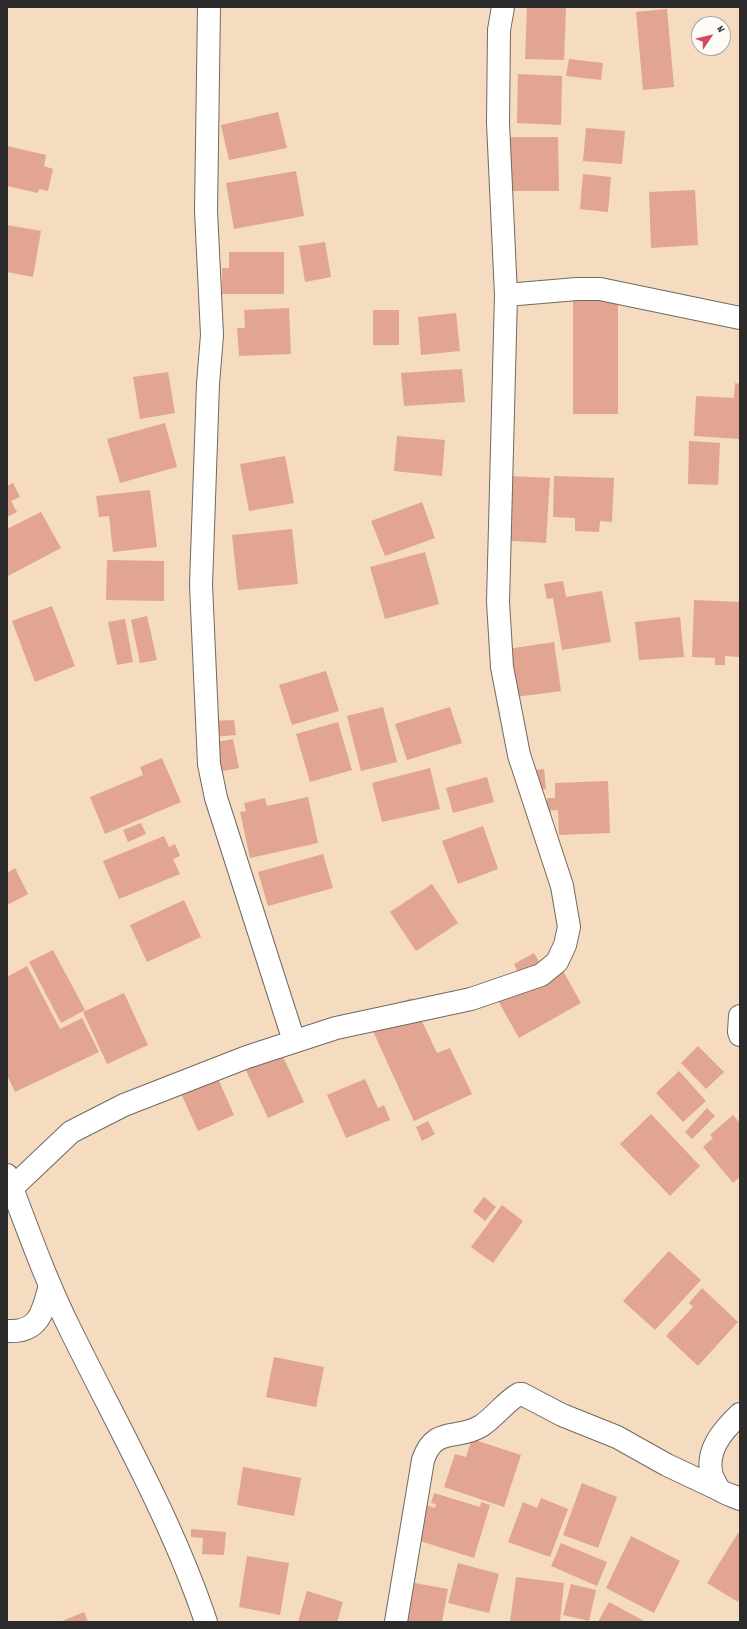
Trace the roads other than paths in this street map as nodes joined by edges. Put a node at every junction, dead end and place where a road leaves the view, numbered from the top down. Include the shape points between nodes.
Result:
1 (209, 7) edge
2 (503, 7) edge
3 (506, 296) junction
4 (740, 318) edge
5 (740, 1016) edge
6 (740, 1035) edge
7 (294, 1041) junction
8 (10, 1182) edge
9 (50, 1285) junction
10 (7, 1331) edge
11 (740, 1414) edge
12 (720, 1490) junction
13 (740, 1499) edge
14 (206, 1622) edge
15 (396, 1622) edge

1 - 7 street via 206,211 212,335 200,585 209,764 216,798
2 - 3 street via 499,30 498,123
3 - 4 street via 600,289
3 - 7 street via 498,602 502,667 520,755 562,886 570,927 565,945 557,962 541,974 471,999 336,1028
5 - 6 street
7 - 8 street via 124,1105 71,1132
8 - 9 street
9 - 10 street via 42,1314 36,1323 27,1329
9 - 14 street via 173,1536 192,1579
11 - 12 street via 729,1424 712,1449 709,1465 713,1480
12 - 13 street
12 - 15 street via 667,1465 617,1437 519,1394 481,1426 445,1436 427,1448

